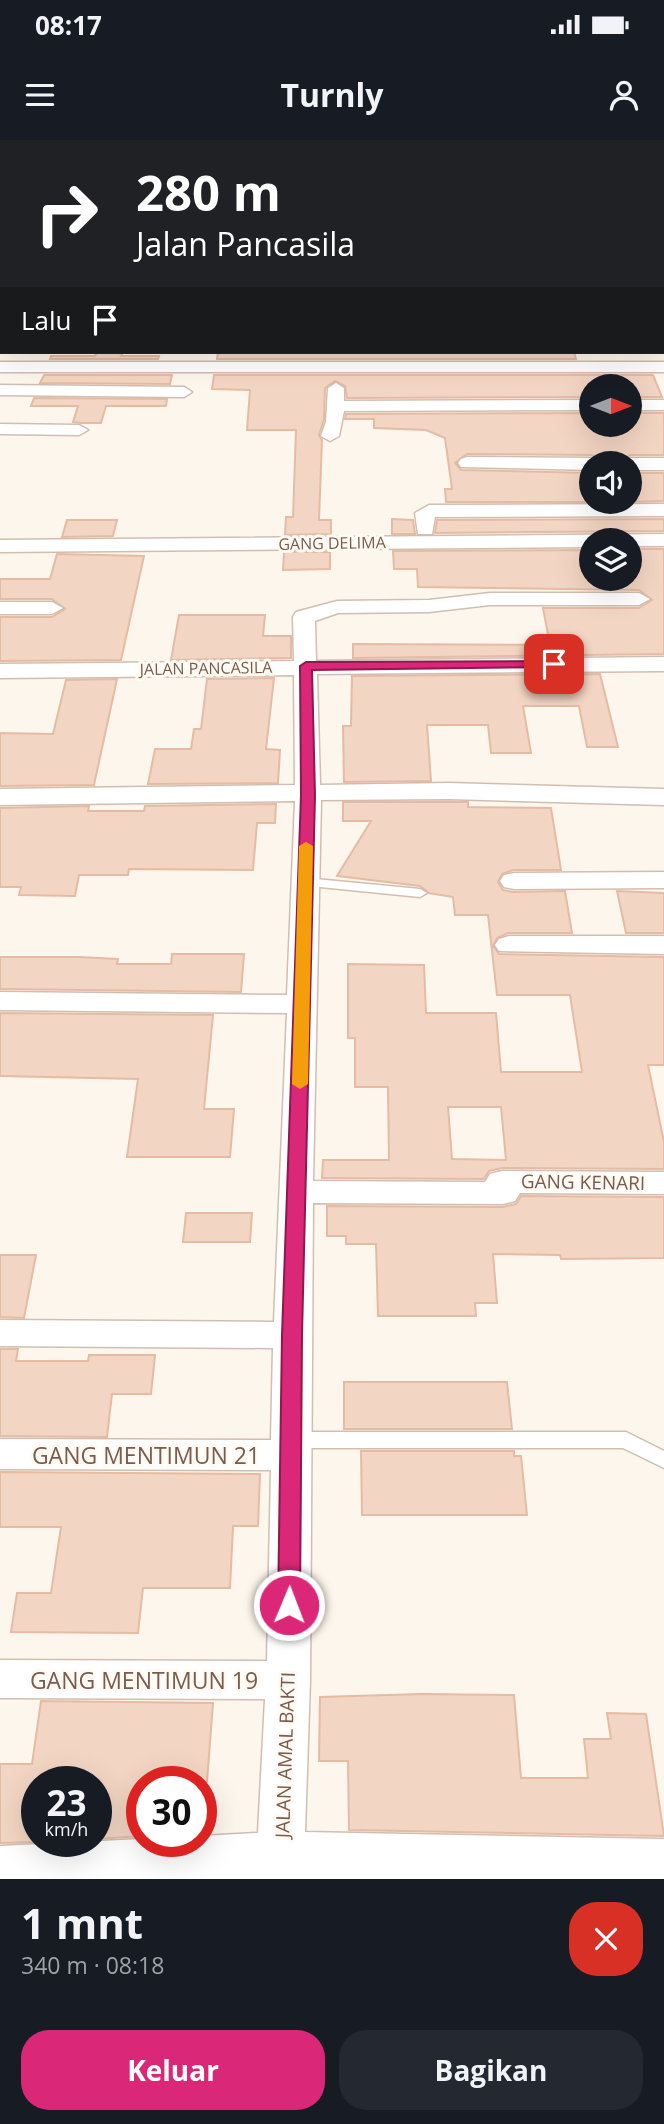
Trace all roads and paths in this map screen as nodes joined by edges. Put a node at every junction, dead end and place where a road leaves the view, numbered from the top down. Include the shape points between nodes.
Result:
1 (336, 360) edge
2 (0, 367) edge
3 (664, 367) edge
4 (0, 390) edge
5 (184, 392) dead end
6 (579, 405) edge
7 (642, 405) edge
8 (664, 405) edge
9 (335, 406) junction
10 (0, 429) edge
11 (79, 430) dead end
12 (330, 436) dead end
13 (467, 463) dead end
14 (579, 464) edge
15 (642, 464) edge
16 (664, 464) edge
17 (664, 510) edge
18 (425, 530) dead end
19 (664, 540) edge
20 (0, 546) edge
21 (482, 560) dead end
22 (579, 560) edge
23 (642, 561) edge
24 (653, 561) dead end
25 (639, 599) dead end
26 (0, 608) edge
27 (52, 608) dead end
28 (664, 664) edge
29 (306, 666) junction
30 (0, 671) edge
31 (308, 795) junction
32 (0, 797) edge
33 (664, 797) edge
34 (664, 880) edge
35 (514, 881) dead end
36 (305, 882) junction
37 (420, 893) dead end
38 (664, 945) edge
39 (509, 946) dead end
40 (0, 1001) edge
41 (303, 1004) junction
42 (664, 1183) edge
43 (297, 1192) junction
44 (0, 1333) edge
45 (292, 1335) junction
46 (292, 1448) junction
47 (0, 1454) edge
48 (664, 1460) edge
49 (0, 1679) edge
50 (288, 1680) junction
51 (664, 1861) edge
52 (280, 1866) edge
53 (0, 1868) edge

1 - 2 street
1 - 3 street
1 - 9 street
4 - 5 street
6 - 9 street
7 - 8 street
9 - 12 street
10 - 11 street
13 - 14 street
15 - 16 street
17 - 18 street via 429,511 425,513
19 - 20 street, GANG DELIMA
21 - 22 street
23 - 24 street
25 - 29 street, JALAN AMAL BAKTI via 490,599 312,612 304,617
26 - 27 street
28 - 29 street, JALAN PANCASILA
29 - 30 street, JALAN PANCASILA
29 - 31 street, JALAN AMAL BAKTI
31 - 32 street
31 - 33 street via 463,791
31 - 36 street, JALAN AMAL BAKTI
34 - 35 street
36 - 37 lane
36 - 41 street, JALAN AMAL BAKTI
38 - 39 street
40 - 41 street
41 - 43 street, JALAN AMAL BAKTI
42 - 43 street, GANG KENARI via 502,1182 503,1193
43 - 45 street, JALAN AMAL BAKTI
44 - 45 street
45 - 46 street, JALAN AMAL BAKTI
46 - 47 street, GANG MENTIMUN 21
46 - 48 lane via 626,1440
46 - 50 street, JALAN AMAL BAKTI
49 - 50 street, GANG MENTIMUN 19
50 - 52 street, JALAN AMAL BAKTI
51 - 52 street
52 - 53 street

